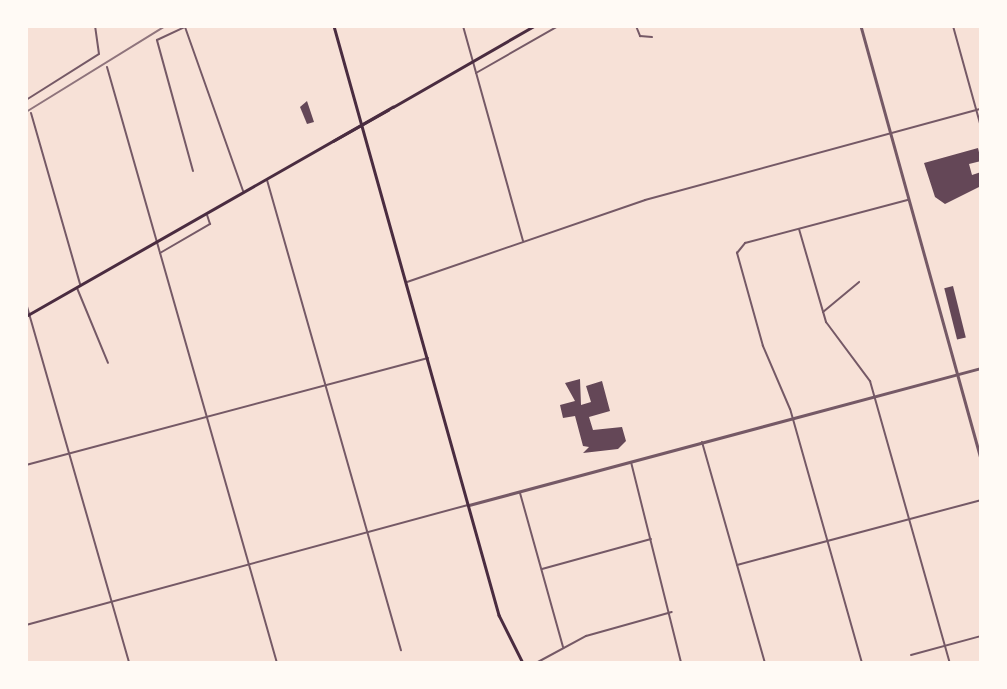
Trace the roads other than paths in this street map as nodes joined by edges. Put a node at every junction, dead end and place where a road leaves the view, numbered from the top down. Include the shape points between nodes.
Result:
1 (95, 26) edge
2 (334, 26) edge
3 (463, 26) edge
4 (534, 26) edge
5 (558, 26) edge
6 (636, 26) edge
7 (861, 26) edge
8 (953, 26) edge
9 (652, 37) dead end
10 (472, 61) junction
11 (107, 67) dead end
12 (475, 73) junction
13 (26, 100) edge
14 (393, 107) junction
15 (981, 109) edge
16 (976, 110) junction
17 (31, 113) dead end
18 (361, 121) junction
19 (981, 127) edge
20 (363, 128) junction
21 (891, 134) junction
22 (327, 144) junction
23 (192, 171) dead end
24 (266, 179) junction
25 (243, 192) junction
26 (909, 199) junction
27 (206, 214) junction
28 (798, 229) junction
29 (156, 242) junction
30 (523, 242) junction
31 (159, 253) junction
32 (859, 282) dead end
33 (406, 283) junction
34 (78, 286) junction
35 (26, 303) edge
36 (822, 313) junction
37 (28, 315) edge
38 (428, 358) junction
39 (108, 363) dead end
40 (981, 368) edge
41 (957, 373) junction
42 (326, 385) junction
43 (875, 396) junction
44 (206, 417) junction
45 (792, 419) junction
46 (702, 442) junction
47 (69, 453) junction
48 (981, 458) edge
49 (631, 462) junction
50 (26, 465) edge
51 (519, 492) junction
52 (981, 500) edge
53 (469, 505) junction
54 (909, 519) junction
55 (368, 533) junction
56 (652, 539) junction
57 (827, 541) junction
58 (249, 565) junction
59 (737, 565) junction
60 (541, 569) junction
61 (111, 602) junction
62 (673, 612) junction
63 (26, 625) edge
64 (981, 636) edge
65 (945, 646) junction
66 (563, 647) junction
67 (401, 650) dead end
68 (911, 655) dead end
69 (129, 663) edge
70 (277, 663) edge
71 (523, 663) edge
72 (536, 663) edge
73 (681, 663) edge
74 (765, 663) edge
75 (862, 663) edge
76 (950, 663) edge

1 - 13 street via 100,52
2 - 18 main road
3 - 10 street
4 - 10 main road
5 - 12 street
6 - 9 street via 640,36
7 - 21 street
8 - 16 street
10 - 12 street
10 - 14 main road
11 - 29 street
12 - 30 street
14 - 18 main road
14 - 20 main road
15 - 16 street
16 - 19 street
16 - 21 street
17 - 34 street
18 - 20 main road
18 - 22 main road
20 - 22 main road
20 - 33 main road
21 - 26 street
21 - 30 street via 645,200
22 - 24 main road
23 - 25 street via 157,40 185,27
24 - 25 main road
24 - 42 street
25 - 27 main road
26 - 28 street
26 - 41 street
27 - 29 main road
27 - 31 street via 210,224
28 - 36 street
28 - 45 street via 738,249 760,337
29 - 31 street
29 - 34 main road
30 - 33 street
31 - 44 street
32 - 36 street
33 - 38 main road
34 - 37 main road
34 - 39 street via 97,324
35 - 37 street
36 - 43 street via 861,362
37 - 47 street
38 - 42 street
38 - 53 main road
40 - 41 street
41 - 43 street
41 - 48 street
42 - 44 street
42 - 55 street
43 - 45 street
43 - 54 street
44 - 47 street
44 - 58 street
45 - 46 street
45 - 57 street
46 - 49 street
46 - 59 street
47 - 50 street
47 - 61 street
49 - 51 street
49 - 56 street
51 - 53 street
51 - 60 street
52 - 54 street
53 - 55 street
53 - 71 main road via 501,620
54 - 57 street
54 - 65 street
55 - 58 street
55 - 67 street
56 - 60 street
56 - 62 street
57 - 59 street
57 - 75 street
58 - 61 street
58 - 70 street
59 - 74 street
60 - 66 street
61 - 63 street
61 - 69 street
62 - 66 street
62 - 73 street
64 - 65 street
65 - 68 street
65 - 76 street
66 - 72 street

